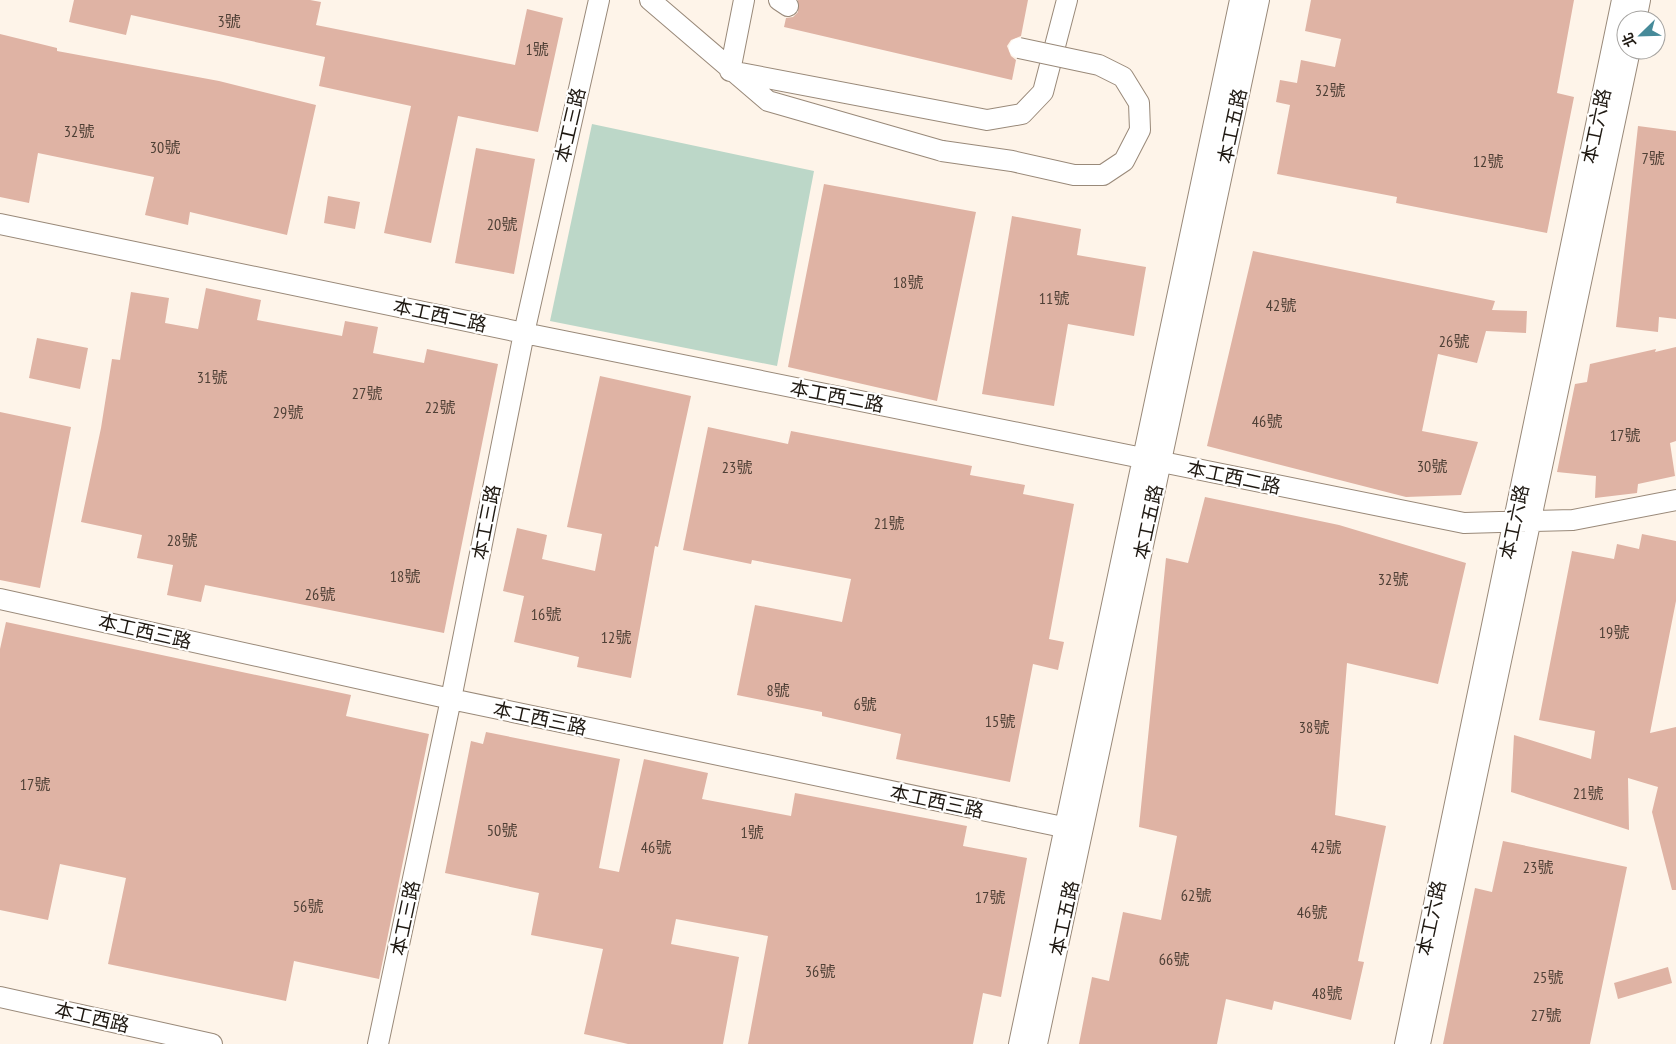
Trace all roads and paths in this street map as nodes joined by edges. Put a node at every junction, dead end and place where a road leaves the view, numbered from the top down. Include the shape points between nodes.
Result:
1 (599, 0) edge
2 (650, 0) edge
3 (744, 0) edge
4 (1066, 0) edge
5 (1240, 0) edge
6 (1258, 0) edge
7 (1622, 0) edge
8 (1018, 48) dead end
9 (1628, 60) edge
10 (730, 71) junction
11 (0, 224) edge
12 (524, 333) junction
13 (1152, 460) junction
14 (1676, 500) edge
15 (1523, 521) junction
16 (0, 599) edge
17 (451, 699) junction
18 (1073, 829) junction
19 (0, 997) edge
20 (212, 1044) edge
21 (378, 1044) edge
22 (1019, 1044) edge
23 (1037, 1044) edge
24 (1404, 1044) edge
25 (1420, 1044) edge

1 - 12 street, 本工三路
2 - 10 street
3 - 10 street
4 - 10 street via 1043,92 1022,114 987,120
5 - 13 street, 本工五路
6 - 13 street, 本工五路
7 - 15 street, 本工六路
8 - 10 street, bridge via 1099,65 1122,77 1139,103 1140,130 1124,161 1103,175 1074,175 1012,161 942,151 768,101
9 - 15 street, 本工六路
11 - 12 street, 本工西二路
12 - 13 street, 本工西二路
12 - 17 street, 本工三路
13 - 15 street, 本工西二路 via 1464,523
13 - 18 street, 本工五路
14 - 15 street, 本工西二路 via 1573,520
15 - 24 street, 本工六路
15 - 25 street, 本工六路
16 - 17 street, 本工西三路
17 - 18 street, 本工西三路
17 - 21 street, 本工三路
18 - 22 street, 本工五路
18 - 23 street, 本工五路
19 - 20 street, 本工西路

